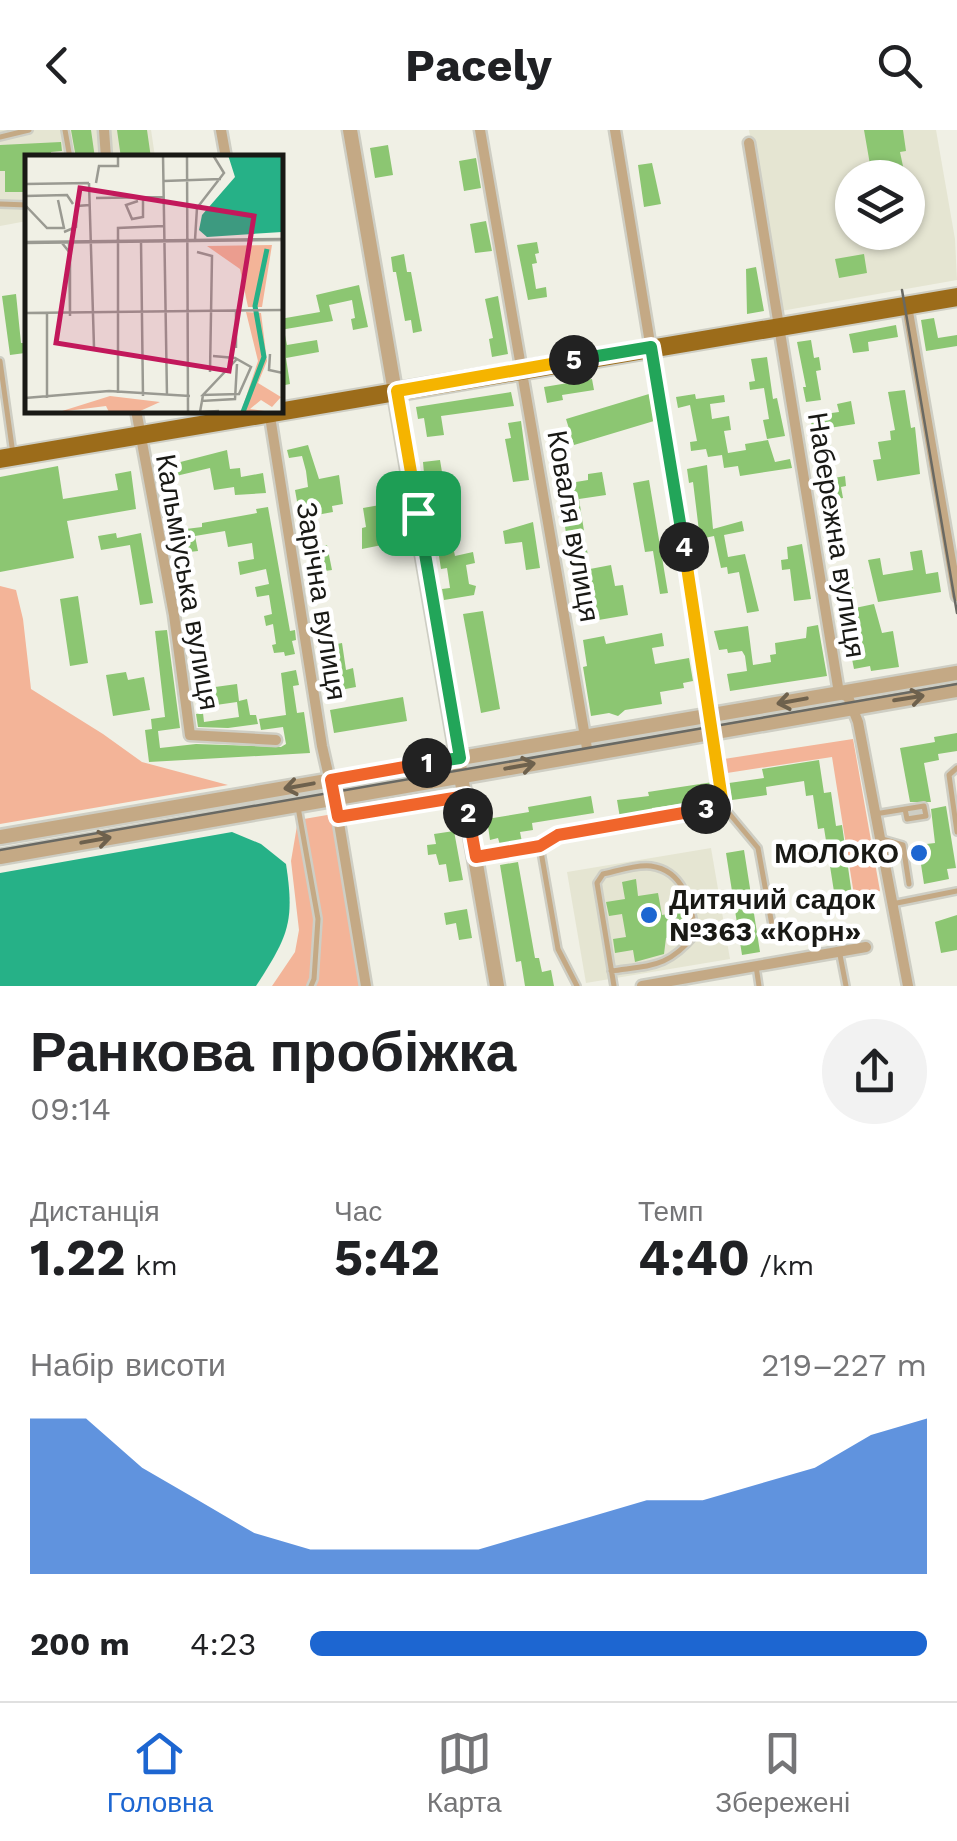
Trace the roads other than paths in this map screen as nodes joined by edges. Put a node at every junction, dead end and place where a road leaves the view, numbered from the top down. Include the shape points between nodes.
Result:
1 (29, 130) edge
2 (65, 130) edge
3 (104, 130) edge
4 (221, 130) edge
5 (350, 130) edge
6 (480, 130) edge
7 (615, 130) edge
8 (0, 137) edge
9 (749, 143) dead end
10 (69, 155) edge
11 (106, 155) edge
12 (225, 155) edge
13 (0, 204) edge
14 (25, 205) edge
15 (957, 297) edge
16 (907, 306) junction
17 (780, 326) junction
18 (651, 347) junction
19 (0, 361) edge
20 (521, 370) junction
21 (397, 391) junction
22 (282, 410) edge
23 (136, 412) edge
24 (269, 412) edge
25 (140, 436) junction
26 (7, 458) edge
27 (957, 596) edge
28 (957, 672) edge
29 (957, 690) edge
30 (840, 692) junction
31 (851, 708) junction
32 (711, 715) junction
33 (714, 732) junction
34 (585, 737) junction
35 (276, 740) dead end
36 (588, 754) junction
37 (460, 758) junction
38 (957, 768) edge
39 (462, 776) junction
40 (331, 780) junction
41 (466, 796) junction
42 (334, 798) junction
43 (298, 805) junction
44 (723, 806) junction
45 (905, 809) dead end
46 (875, 814) junction
47 (338, 817) junction
48 (957, 832) edge
49 (0, 837) edge
50 (880, 838) junction
51 (540, 846) junction
52 (0, 857) edge
53 (476, 857) junction
54 (910, 884) dead end
55 (957, 891) edge
56 (892, 904) junction
57 (774, 936) dead end
58 (866, 947) dead end
59 (840, 952) junction
60 (756, 966) junction
61 (611, 972) junction
62 (674, 983) edge
63 (311, 986) edge
64 (366, 986) edge
65 (497, 986) edge
66 (577, 986) edge
67 (614, 986) edge
68 (642, 986) edge
69 (759, 986) edge
70 (846, 986) edge
71 (908, 986) edge

1 - 8 lane
2 - 10 lane
3 - 11 street
4 - 12 street
5 - 21 street
6 - 20 street, Коваля вулиця
7 - 18 street
9 - 17 street, Набережна вулиця
13 - 14 lane
15 - 16 main road
16 - 17 main road
16 - 27 street
17 - 18 main road
17 - 30 street, Набережна вулиця
18 - 20 main road
18 - 32 street
19 - 26 lane
20 - 21 main road
20 - 34 street, Коваля вулиця
21 - 22 main road
21 - 37 street
23 - 25 street, Кальміуська вулиця
24 - 25 main road
24 - 40 street, Зарічна вулиця
25 - 26 main road
25 - 35 street, Кальміуська вулиця via 190,735
28 - 30 street
31 -> 29 street
30 - 31 street, Набережна вулиця
30 -> 32 street
31 - 33 street
31 - 46 street, Набережна вулиця
32 - 33 street
32 - 34 street
33 - 36 street
33 - 44 lane
34 - 36 street, Коваля вулиця
34 - 37 street
39 -> 36 street
37 - 39 street
37 - 40 street
38 - 48 lane via 948,776
39 - 41 street
39 - 42 street
40 - 42 street, Зарічна вулиця
40 -> 49 street
41 - 47 lane
41 - 53 street
42 - 43 street
42 - 47 street, Зарічна вулиця
52 -> 43 street
43 - 63 lane via 318,919
44 - 51 lane via 558,835
44 - 57 lane via 758,848
45 - 46 lane
46 - 50 street, Набережна вулиця
47 - 64 street, Зарічна вулиця
50 - 54 lane via 903,846
50 - 56 street, Набережна вулиця
51 - 53 lane
51 - 66 lane via 558,949
53 - 65 street
55 - 56 lane
56 - 71 street, Набережна вулиця
58 - 59 street
59 - 60 street
59 - 70 lane
60 - 62 street
60 - 69 lane
61 - 61 lane via 597,883 603,874 651,866 676,878 689,896 696,934 662,964
61 - 67 lane
62 - 68 street

